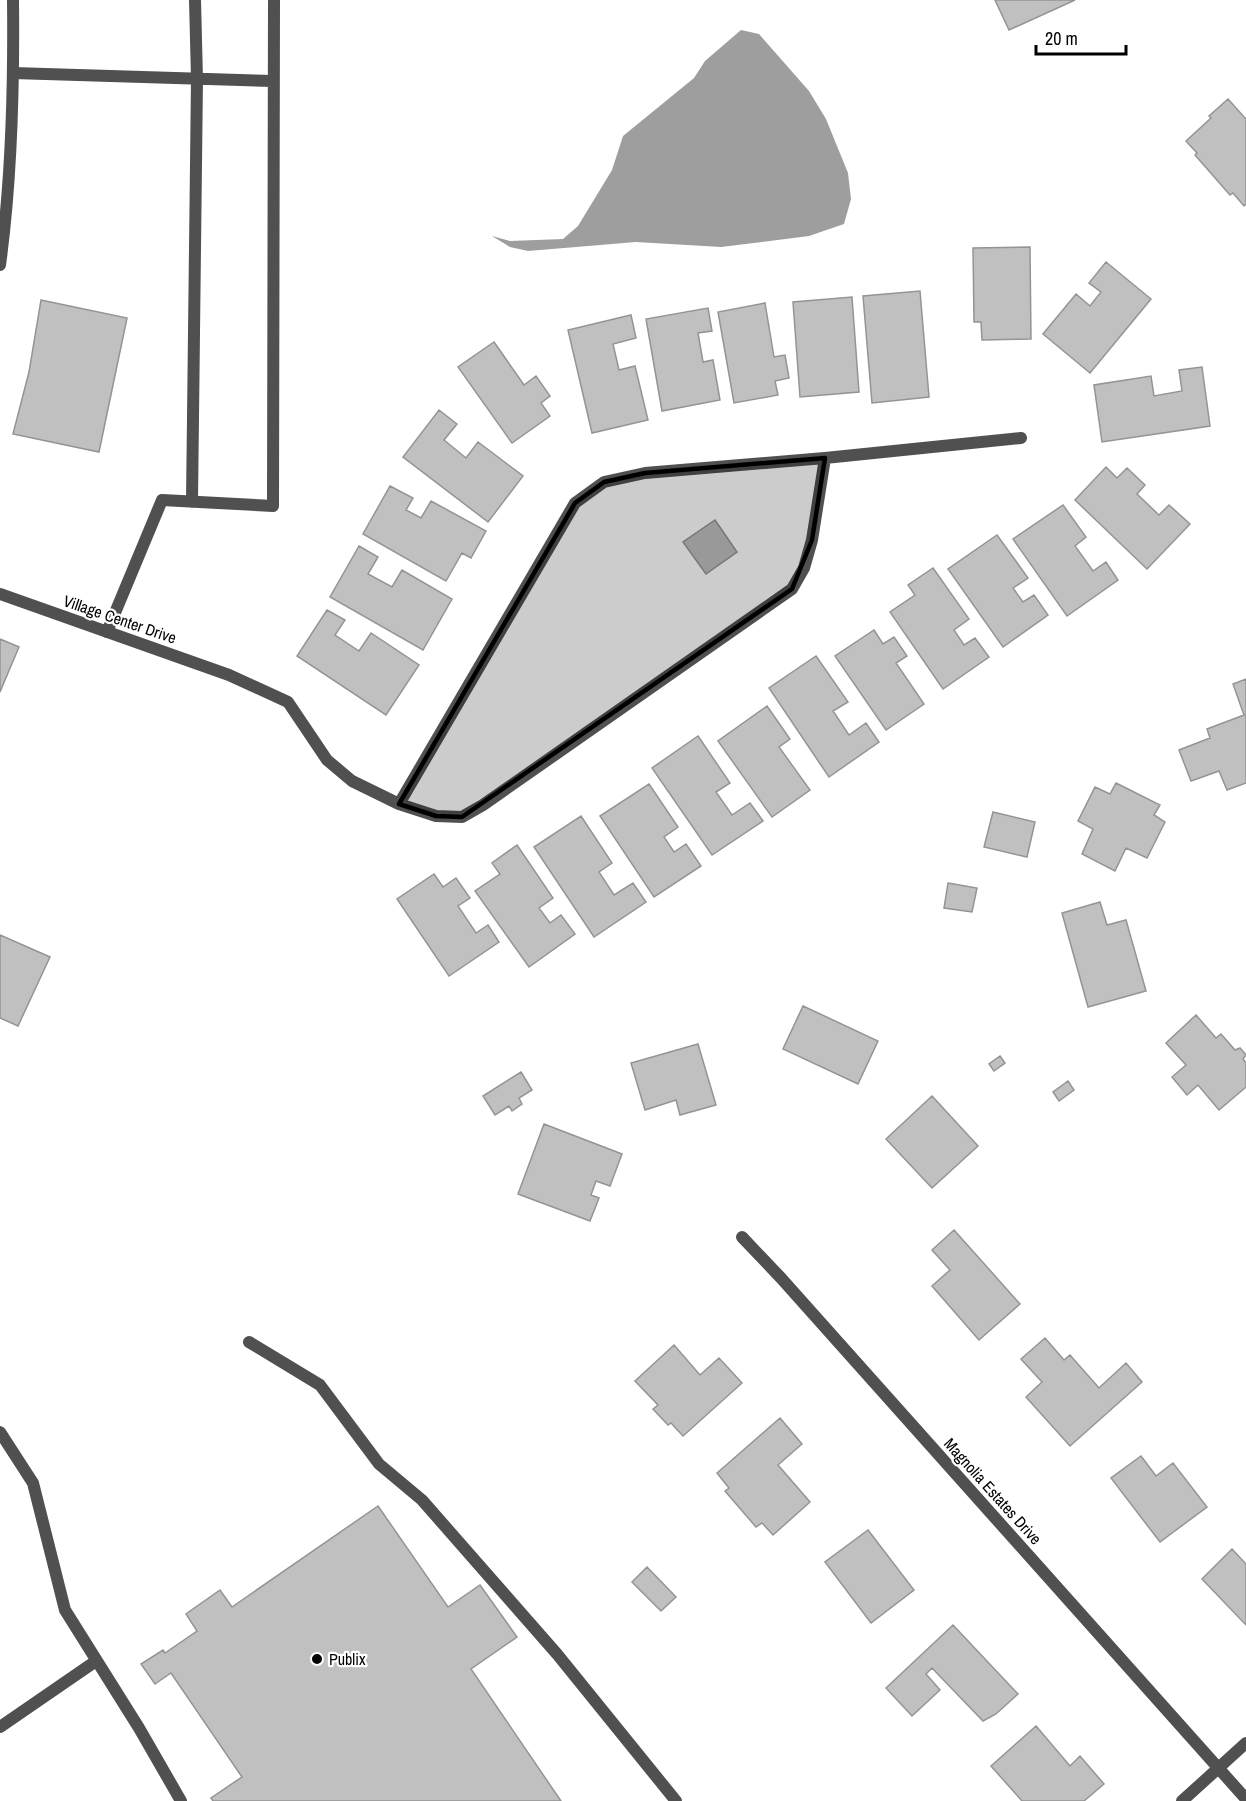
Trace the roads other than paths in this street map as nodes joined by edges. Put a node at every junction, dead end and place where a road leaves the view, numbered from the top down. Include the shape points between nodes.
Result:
1 (13, 0) edge
2 (195, 0) edge
3 (274, 0) edge
4 (13, 73) junction
5 (197, 79) junction
6 (273, 81) junction
7 (4, 208) edge
8 (0, 265) edge
9 (1021, 438) dead end
10 (825, 458) junction
11 (192, 502) junction
12 (0, 594) edge
13 (107, 632) junction
14 (399, 804) junction
15 (742, 1237) dead end
16 (249, 1342) dead end
17 (0, 1432) edge
18 (96, 1661) junction
19 (0, 1727) edge
20 (1246, 1743) edge
21 (1218, 1768) junction
22 (1246, 1799) edge
23 (181, 1801) edge
24 (676, 1801) edge
25 (1182, 1801) edge

1 - 4 street
2 - 5 street
3 - 6 street
4 - 5 street
4 - 7 street via 12,146
5 - 6 street
5 - 11 street
6 - 11 street via 273,506
7 - 8 street
9 - 10 street
10 - 14 street, Village Center Drive via 812,540 804,568 792,589 462,817 436,816
10 - 14 street via 645,472 604,482 575,503
11 - 13 street via 162,500
12 - 13 street, Village Center Drive
13 - 14 street, Village Center Drive via 229,675 288,702 327,760 352,781
15 - 21 street, Magnolia Estates Drive
16 - 24 street via 320,1385 379,1464 422,1500 557,1654
17 - 18 street via 33,1483 65,1610
18 - 19 street
18 - 23 street
20 - 21 street
21 - 22 street, Magnolia Estates Drive
21 - 25 street

